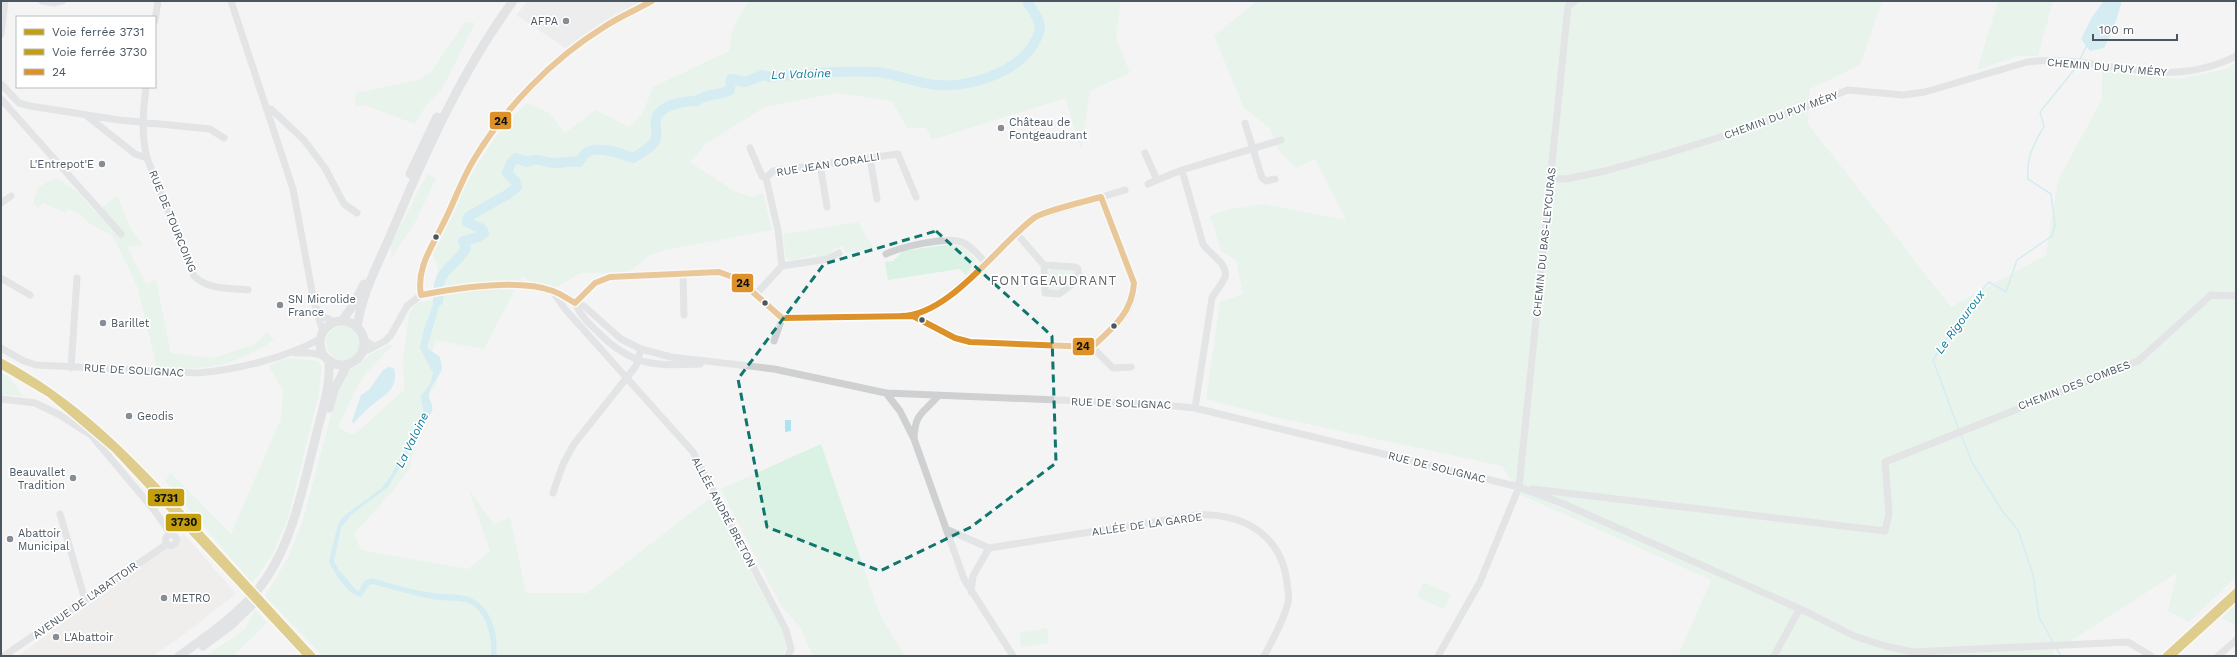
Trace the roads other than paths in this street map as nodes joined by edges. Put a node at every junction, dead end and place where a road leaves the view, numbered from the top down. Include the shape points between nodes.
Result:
1 (5, 1) edge
2 (42, 1) edge
3 (62, 1) edge
4 (158, 1) edge
5 (231, 1) edge
6 (506, 1) edge
7 (514, 1) edge
8 (652, 1) edge
9 (1575, 1) edge
10 (156, 16) edge
11 (1, 34) edge
12 (2236, 56) edge
13 (1, 84) edge
14 (146, 88) edge
15 (2, 100) dead end
16 (267, 110) junction
17 (87, 116) junction
18 (142, 122) junction
19 (271, 122) junction
20 (285, 122) junction
21 (1245, 123) dead end
22 (224, 138) dead end
23 (1282, 140) dead end
24 (750, 148) dead end
25 (1253, 150) junction
26 (1145, 153) dead end
27 (147, 158) junction
28 (870, 158) junction
29 (820, 164) junction
30 (1182, 170) junction
31 (766, 178) junction
32 (1275, 179) dead end
33 (1550, 179) junction
34 (1157, 180) junction
35 (1148, 184) dead end
36 (1125, 190) dead end
37 (11, 196) dead end
38 (916, 197) dead end
39 (1101, 197) junction
40 (877, 199) dead end
41 (1, 203) edge
42 (827, 206) dead end
43 (358, 213) dead end
44 (1016, 233) junction
45 (121, 234) dead end
46 (839, 253) dead end
47 (886, 254) dead end
48 (986, 262) junction
49 (1044, 265) junction
50 (782, 266) junction
51 (683, 273) junction
52 (1, 278) edge
53 (77, 278) dead end
54 (248, 290) dead end
55 (553, 291) junction
56 (756, 294) junction
57 (30, 295) dead end
58 (421, 295) junction
59 (2236, 296) edge
60 (575, 303) junction
61 (315, 306) junction
62 (684, 315) dead end
63 (913, 316) junction
64 (782, 318) junction
65 (338, 322) junction
66 (357, 328) junction
67 (322, 336) junction
68 (364, 340) junction
69 (774, 341) dead end
70 (374, 346) junction
71 (1092, 347) junction
72 (1, 348) edge
73 (641, 349) junction
74 (292, 353) junction
75 (362, 353) junction
76 (326, 359) junction
77 (638, 361) junction
78 (716, 363) junction
79 (347, 365) junction
80 (1131, 367) dead end
81 (71, 368) junction
82 (626, 377) junction
83 (886, 393) junction
84 (938, 396) junction
85 (1, 399) edge
86 (1196, 408) junction
87 (914, 439) junction
88 (1519, 487) junction
89 (553, 493) dead end
90 (60, 514) dead end
91 (946, 529) junction
92 (989, 548) junction
93 (971, 592) junction
94 (85, 600) junction
95 (1798, 610) junction
96 (2236, 640) edge
97 (4, 656) edge
98 (179, 656) edge
99 (189, 656) edge
100 (788, 656) edge
101 (1013, 656) edge
102 (1264, 656) edge
103 (1438, 656) edge
104 (1774, 656) edge
105 (2151, 656) edge
106 (2218, 656) edge

1 - 11 street
2 - 3 street
4 - 10 street
5 - 16 street
6 - 65 main road via 453,86 421,148 360,292
7 - 66 main road via 461,84 426,152 370,284
8 - 58 street via 598,31 547,71 509,112 478,153 418,277
9 - 33 street, CHEMIN DU BAS-LEYCURAS via 1568,6
12 - 33 street, CHEMIN DU PUY MÉRY via 2197,71 2180,73 2040,60 1925,92 1903,95 1848,90 1749,128 1662,155 1605,171 1566,179
13 - 17 street, RUE DE TOURCOING via 20,103
14 - 18 street
15 - 45 street
16 - 19 street
16 - 20 street via 271,109
17 - 18 street, RUE DE TOURCOING
17 - 27 street, RUE DE TOURCOING via 135,154
18 - 22 street via 210,129
18 - 27 street, RUE DE TOURCOING
19 - 20 street
19 - 61 street via 297,204
20 - 43 street via 311,148 344,204
21 - 25 street
23 - 25 street
24 - 31 street via 762,176
25 - 30 street
25 - 32 street via 1262,178 1266,182
26 - 34 street
27 - 54 street, RUE DE TOURCOING via 194,276 201,283 211,287
28 - 29 street, RUE JEAN CORALLI
28 - 38 street, RUE JEAN CORALLI via 898,154
28 - 40 street
29 - 31 street, RUE JEAN CORALLI via 773,171
29 - 42 street
30 - 34 street
30 - 86 street via 1203,244 1223,265 1225,274 1212,298
31 - 50 street, RUE JEAN CORALLI via 778,230
33 - 88 street, CHEMIN DU BAS-LEYCURAS
34 - 35 street
36 - 39 street
37 - 41 street
39 - 44 street via 1035,217
39 - 71 street via 1134,283 1134,290 1131,307 1126,316
44 - 48 street
44 - 49 street
46 - 50 street via 828,259
47 - 48 street via 897,248 954,240 969,246
48 - 63 street via 943,302
49 - 49 street via 1076,267 1079,279 1059,294 1046,294
50 - 56 street
51 - 56 street via 719,272 738,279
51 - 60 street via 610,277 595,283
51 - 62 street
52 - 57 street
53 - 81 street
55 - 58 street, RUE DE SOLIGNAC via 521,284
55 - 60 street, RUE DE SOLIGNAC
55 - 82 street, ALLÉE ANDRÉ BRETON via 565,309
56 - 64 street
58 - 70 street via 407,306 391,335
59 - 88 street, CHEMIN DES COMBES via 2211,295 2138,361 1885,462 1889,513 1885,531
60 - 73 street, RUE DE SOLIGNAC via 584,306 621,339
60 - 77 street, RUE DE SOLIGNAC via 579,314 610,345
61 - 65 street via 324,317
61 - 67 street
63 - 64 street
63 - 71 street via 955,338 970,342
64 - 69 street
65 - 66 main road via 350,323
65 - 67 main road
66 - 68 main road
67 - 74 street, RUE DE SOLIGNAC
67 - 76 main road via 320,349
68 - 70 street
68 - 75 main road
70 - 75 street
71 - 80 street via 1113,368
72 - 81 street, RUE DE SOLIGNAC via 36,365
73 - 77 street
73 - 78 street, RUE DE SOLIGNAC via 671,357
74 - 76 street, RUE DE SOLIGNAC via 312,353
74 - 81 street, RUE DE SOLIGNAC via 221,371 174,373
75 - 79 main road
76 - 79 main road via 339,365
76 - 98 main road via 330,372 325,399 298,505 281,552 262,584 248,601 223,624
77 - 78 street, RUE DE SOLIGNAC via 658,366
77 - 82 street
78 - 83 street, RUE DE SOLIGNAC via 774,369
79 - 99 main road via 334,390 295,535 280,566 266,588 241,616
82 - 89 street via 574,444 563,464
82 - 100 street, ALLÉE ANDRÉ BRETON via 693,452 786,630 791,649
83 - 84 street, RUE DE SOLIGNAC
83 - 87 street via 900,411
84 - 86 street, RUE DE SOLIGNAC via 1154,404
84 - 87 street via 918,416 914,427
85 - 94 street, AVENUE DE L'ABATTOIR via 35,403 91,435 176,537 176,542 172,546 166,544
86 - 88 street, RUE DE SOLIGNAC
87 - 91 street
88 - 95 street via 1564,504
88 - 103 street, CHEMIN DU BAS-LEYCURAS via 1480,582
90 - 94 street
91 - 92 street
91 - 93 street
92 - 93 street via 974,576
92 - 102 street, ALLÉE DE LA GARDE via 1196,515 1216,514 1234,518 1256,528 1265,536 1281,558 1286,572 1289,602 1279,630
93 - 101 street
94 - 97 street, AVENUE DE L'ABATTOIR
95 - 104 street
95 - 105 street via 1854,636 1913,652 2128,642
96 - 106 street

